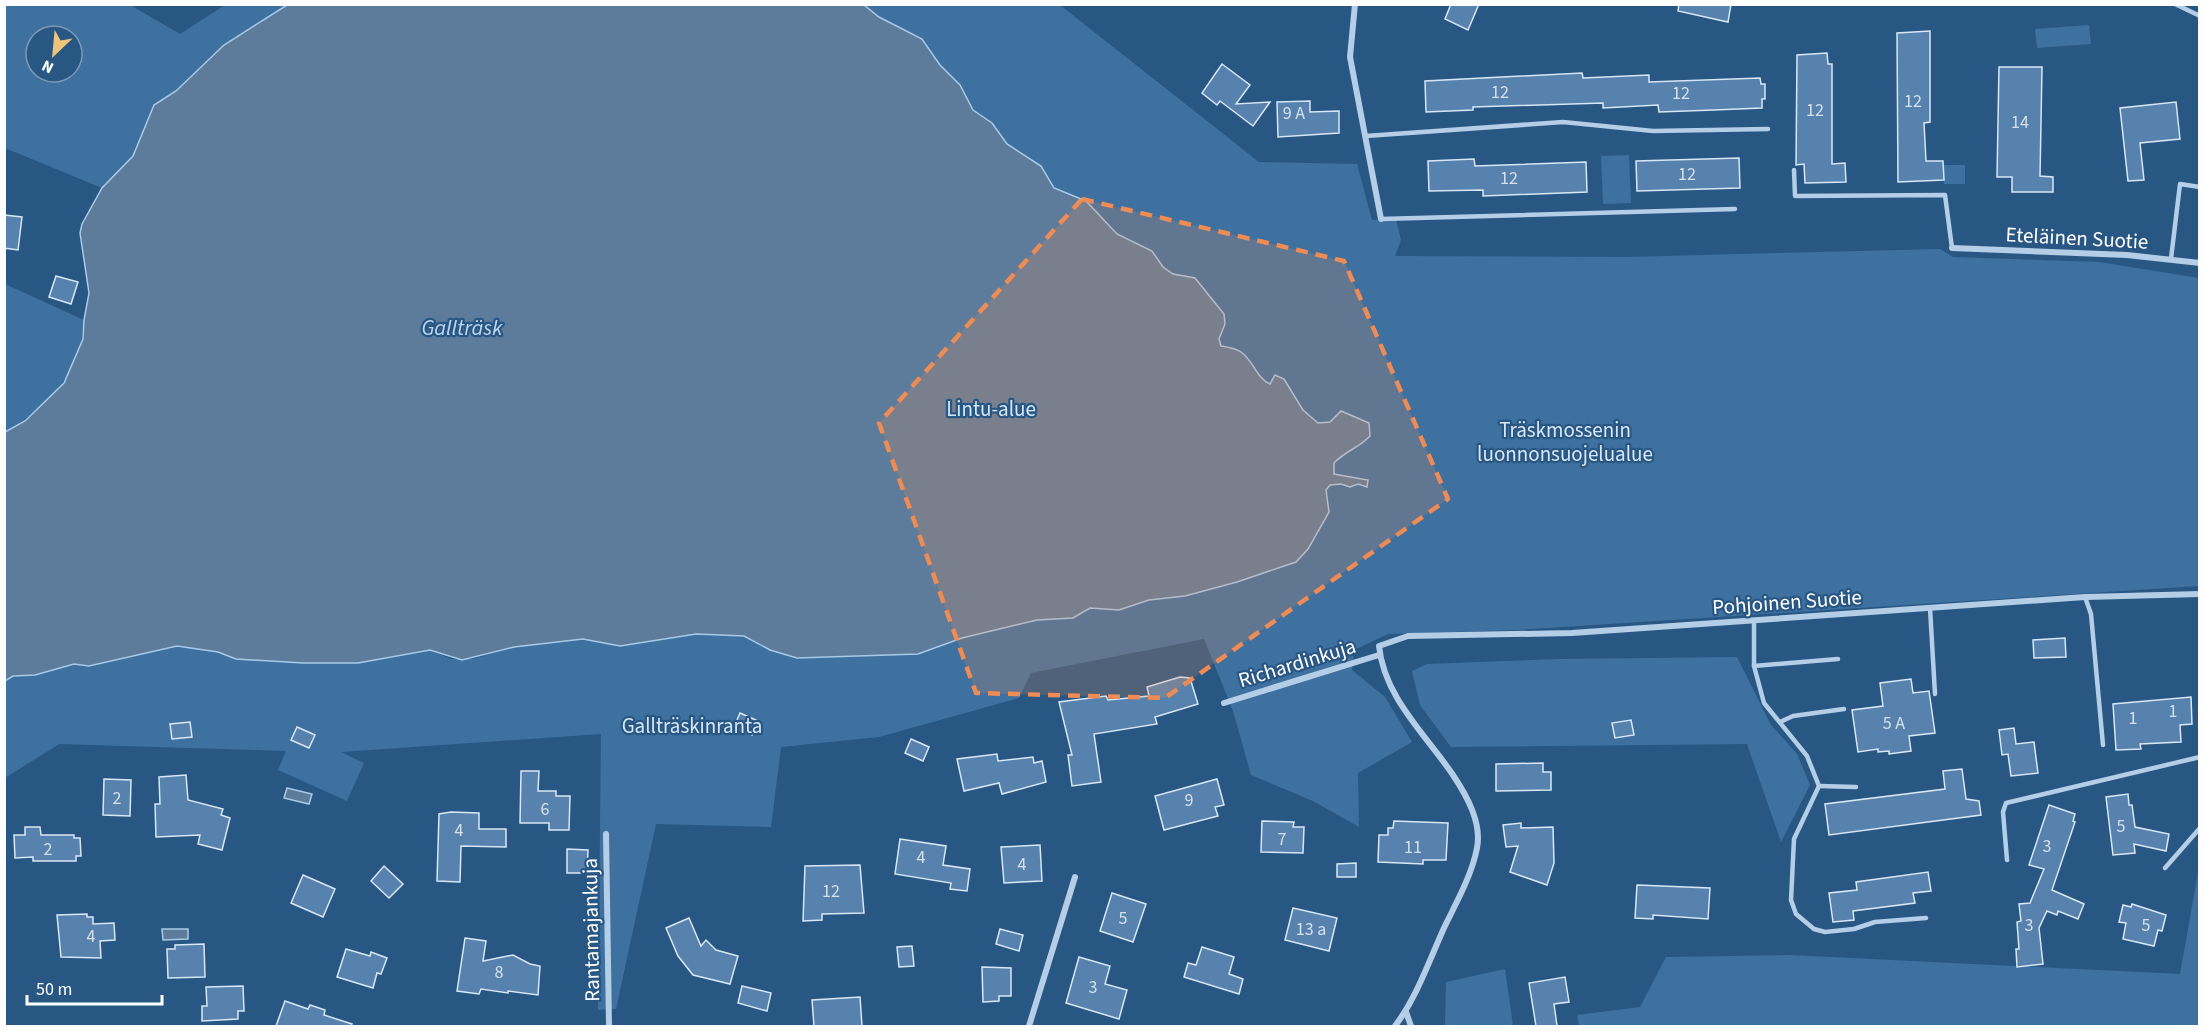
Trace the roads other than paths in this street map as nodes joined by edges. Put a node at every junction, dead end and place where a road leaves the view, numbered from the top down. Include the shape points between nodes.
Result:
1 (1354, 4) edge
2 (2175, 4) edge
3 (2199, 16) edge
4 (1768, 129) dead end
5 (1366, 136) junction
6 (1794, 170) dead end
7 (2199, 187) edge
8 (1735, 209) dead end
9 (1381, 219) joint
10 (1952, 248) joint
11 (2171, 260) junction
12 (2199, 263) edge
13 (2199, 594) edge
14 (2085, 597) junction
15 (1930, 608) junction
16 (1754, 621) junction
17 (1379, 655) junction
18 (1838, 659) dead end
19 (1754, 666) junction
20 (1935, 694) dead end
21 (1224, 704) dead end
22 (1844, 709) dead end
23 (1780, 722) junction
24 (2103, 745) dead end
25 (2199, 757) edge
26 (1819, 786) junction
27 (1856, 787) dead end
28 (2199, 828) edge
29 (606, 834) dead end
30 (2007, 860) dead end
31 (2165, 868) dead end
32 (1075, 877) dead end
33 (1926, 918) dead end
34 (1406, 1012) junction
35 (609, 1026) edge
36 (1029, 1026) edge
37 (1395, 1026) edge
38 (1411, 1026) edge

1 - 5 street via 1350,57
2 - 3 lane
4 - 5 lane via 1653,131 1563,122
5 - 9 street
6 - 10 lane via 1796,196 1945,195
7 - 11 lane via 2180,184
8 - 9 lane
10 - 11 street, Eteläinen Suotie
11 - 12 street, Eteläinen Suotie
13 - 14 street, Pohjoinen Suotie
14 - 15 street, Pohjoinen Suotie
14 - 24 lane via 2091,614
15 - 16 street, Pohjoinen Suotie
15 - 20 lane
16 - 17 street, Pohjoinen Suotie via 1572,633 1408,636 1378,646
16 - 19 lane
17 - 21 street, Richardinkuja
17 - 34 street via 1401,707 1454,777 1475,816 1474,857
18 - 19 lane
19 - 23 lane via 1764,703
22 - 23 lane via 1793,716
23 - 26 lane via 1807,756
25 - 30 lane via 2006,803 2003,812
26 - 27 lane
26 - 33 lane via 1794,839 1791,900 1796,914 1814,929 1825,932 1875,922
28 - 31 lane
29 - 35 street, Rantamajankuja
32 - 36 street
34 - 37 street
34 - 38 street

